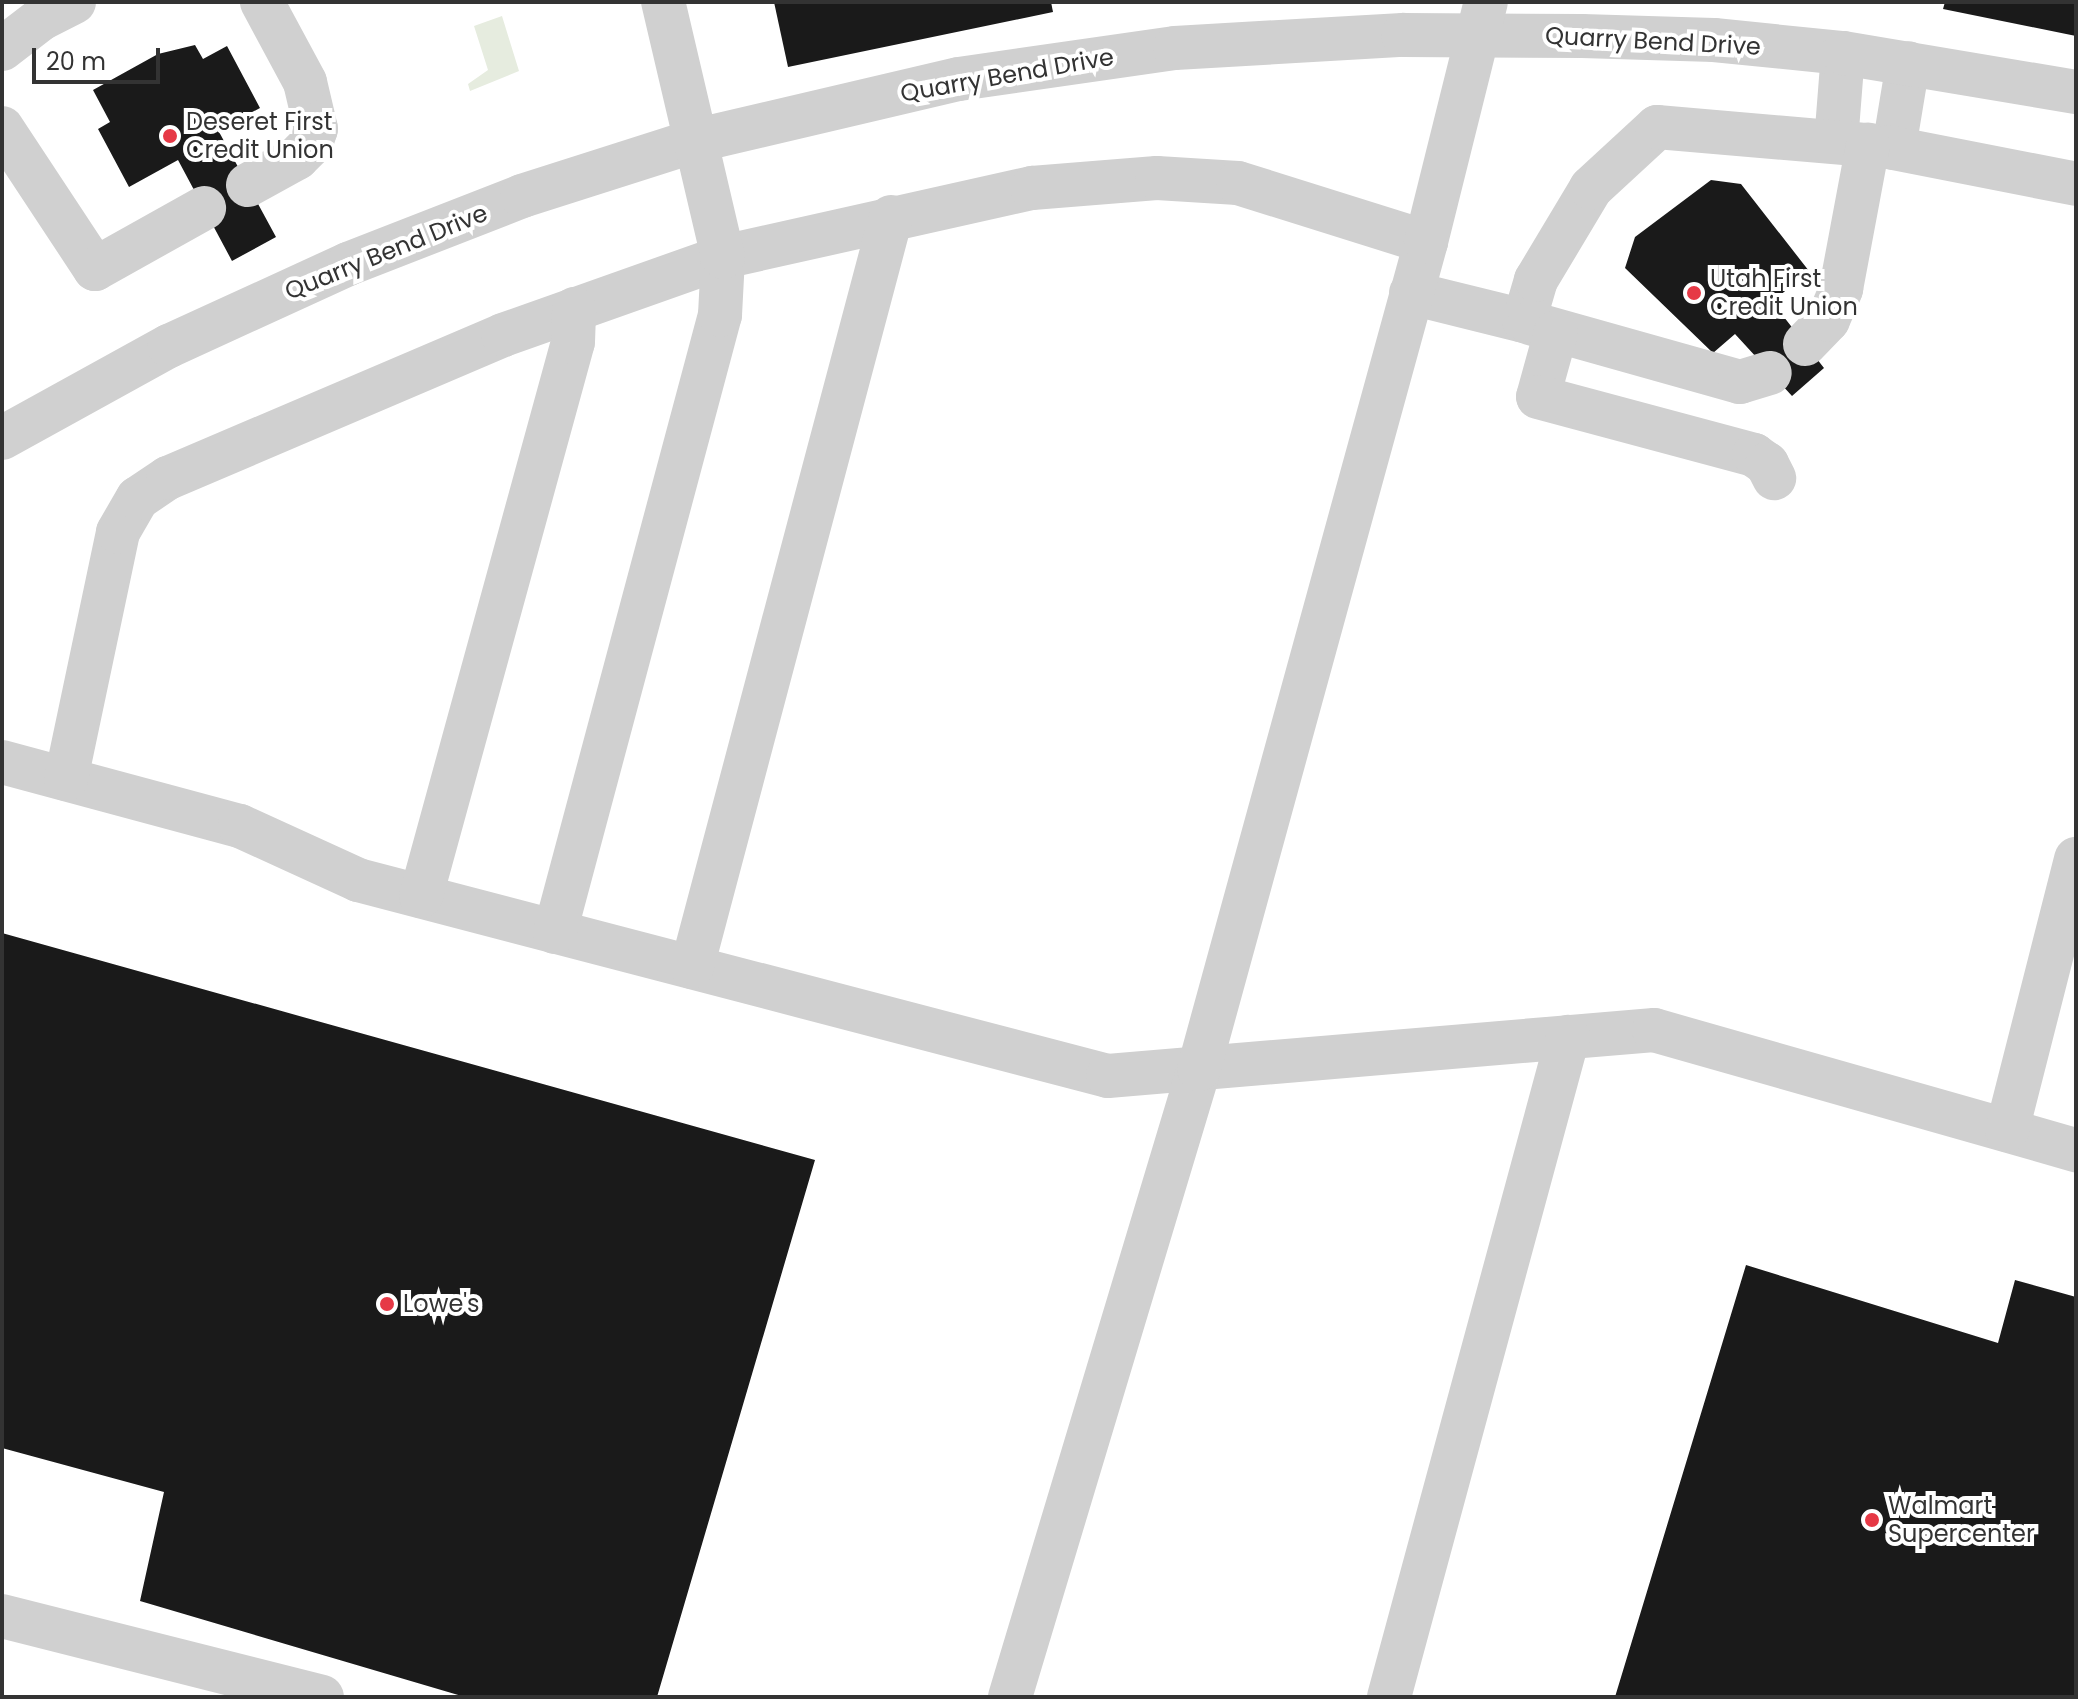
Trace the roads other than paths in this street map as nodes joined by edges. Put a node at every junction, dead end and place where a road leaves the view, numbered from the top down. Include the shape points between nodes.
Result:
1 (74, 2) edge
2 (262, 2) edge
3 (663, 2) edge
4 (1483, 18) edge
5 (2, 49) edge
6 (1843, 53) junction
7 (1908, 63) junction
8 (2076, 92) edge
9 (2, 128) edge
10 (694, 141) junction
11 (1866, 145) junction
12 (2076, 184) edge
13 (248, 185) dead end
14 (204, 208) dead end
15 (891, 217) junction
16 (1426, 242) junction
17 (723, 257) junction
18 (1411, 293) junction
19 (574, 309) junction
20 (1540, 326) junction
21 (1805, 344) dead end
22 (1770, 373) dead end
23 (2, 438) edge
24 (1774, 478) dead end
25 (2, 762) edge
26 (66, 779) junction
27 (2076, 859) edge
28 (421, 896) junction
29 (555, 932) junction
30 (692, 967) junction
31 (1568, 1037) junction
32 (1199, 1069) junction
33 (2007, 1130) junction
34 (2076, 1150) edge
35 (2, 1616) edge
36 (322, 1697) edge
37 (1010, 1697) edge
38 (1389, 1697) edge

1 - 5 street
2 - 13 street via 305,82 316,129 311,144 297,158
3 - 10 street
4 - 6 street, Quarry Bend Drive
4 - 10 street, Quarry Bend Drive via 1175,48 959,79
4 - 16 street
6 - 7 street, Quarry Bend Drive
6 - 11 street
7 - 8 street, Quarry Bend Drive
7 - 11 street
9 - 14 street via 95,269
10 - 17 street
10 - 23 street, Quarry Bend Drive via 522,196 348,264 169,346
11 - 12 street
11 - 20 street via 1657,127 1591,188 1536,280
11 - 21 street via 1841,289 1828,320
15 - 16 street via 1032,188 1196,177 1238,183
15 - 17 street
15 - 30 street
16 - 18 street
17 - 19 street
17 - 29 street via 720,315
18 - 20 street
18 - 32 street
19 - 26 street via 168,478 138,498 118,532
19 - 28 street via 573,342
20 - 22 street via 1740,382
20 - 24 street via 1538,397 1754,455
25 - 26 street
26 - 28 street via 240,826 338,873
27 - 33 street
28 - 29 street
29 - 30 street
30 - 32 street via 1108,1076
31 - 32 street
31 - 33 street via 1654,1030
31 - 38 street
32 - 37 street
33 - 34 street
35 - 36 street

